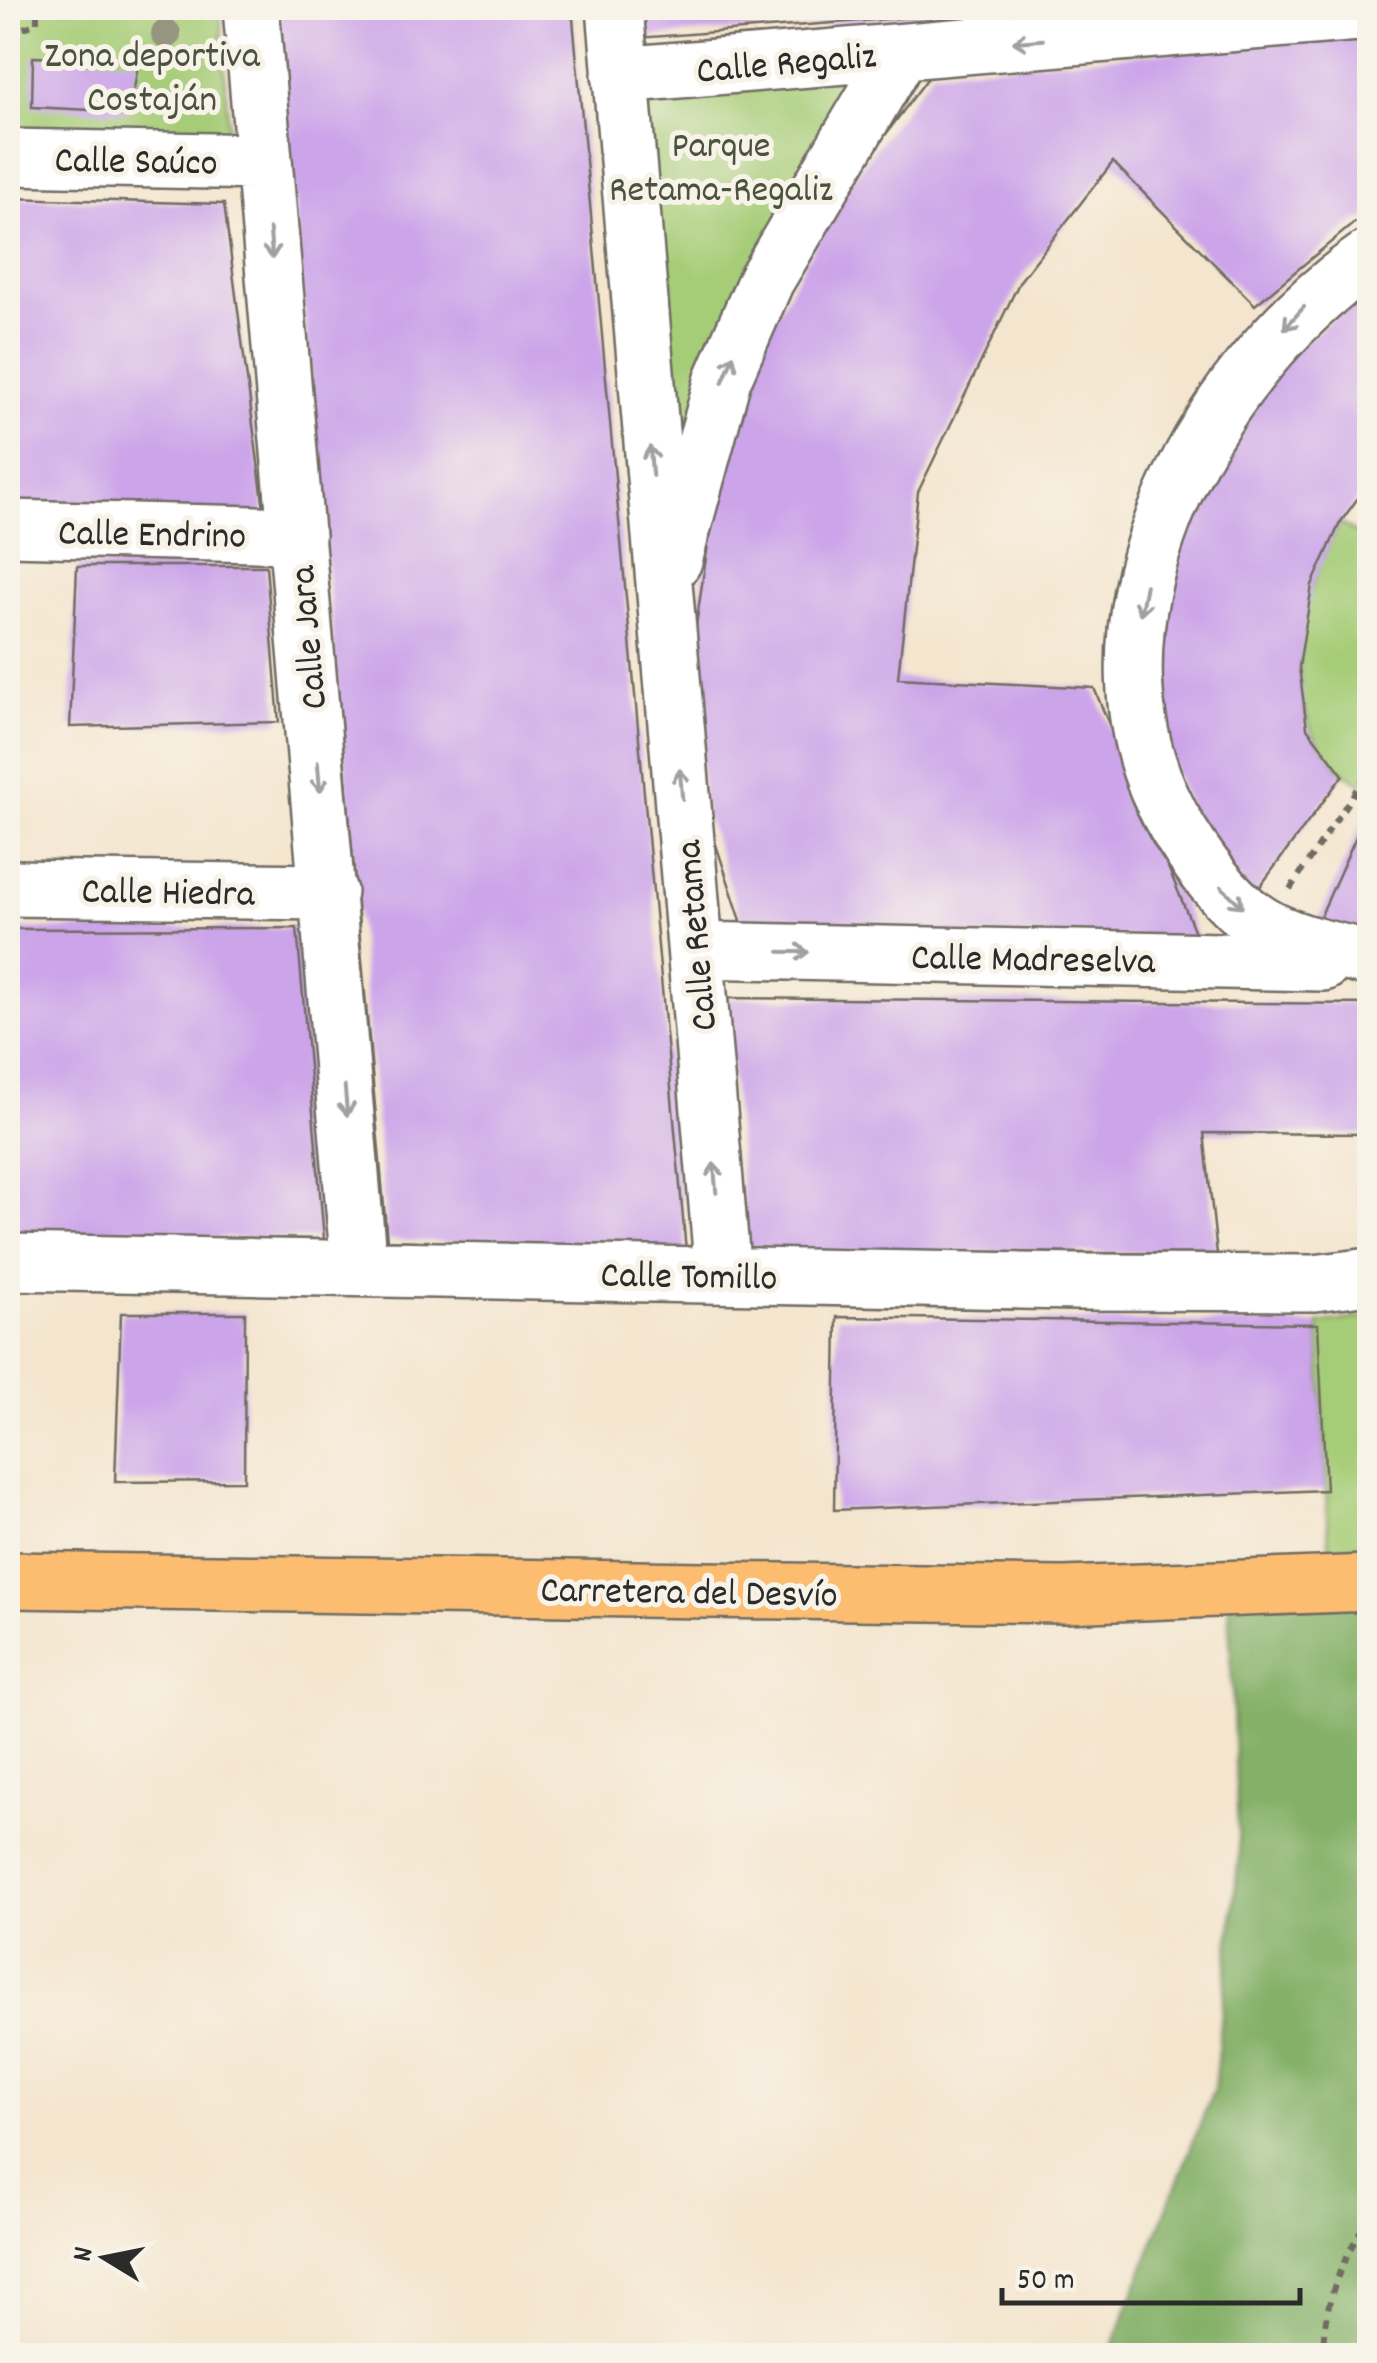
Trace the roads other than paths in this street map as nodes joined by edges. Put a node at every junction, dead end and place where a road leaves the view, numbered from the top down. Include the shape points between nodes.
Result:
1 (250, 8) edge
2 (615, 8) edge
3 (1370, 12) edge
4 (901, 52) junction
5 (620, 75) junction
6 (8, 157) edge
7 (264, 162) junction
8 (1370, 257) edge
9 (8, 528) edge
10 (296, 535) junction
11 (664, 597) junction
12 (8, 888) edge
13 (329, 892) junction
14 (696, 950) junction
15 (1370, 960) edge
16 (8, 1262) edge
17 (359, 1268) junction
18 (723, 1275) junction
19 (1370, 1276) edge
20 (8, 1580) edge
21 (1370, 1582) edge

1 - 7 street, Calle Jara
2 - 5 street, Calle Retama
3 -> 4 street, Calle Regaliz
4 - 5 street, Calle Regaliz
11 -> 4 street, Calle Retama via 724,379 766,280
11 -> 5 street, Calle Retama
6 - 7 street, Calle Saúco
7 -> 10 street, Calle Jara
8 -> 15 street via 1302,308 1202,438 1153,552 1135,644 1134,698 1163,805 1200,865 1266,927
9 - 10 street, Calle Endrino
10 -> 13 street, Calle Jara
14 -> 11 street, Calle Retama
12 - 13 street, Calle Hiedra
13 -> 17 street, Calle Jara
14 -> 15 street, Calle Madreselva
18 -> 14 street, Calle Retama
16 - 17 street, Calle Tomillo
17 - 18 street, Calle Tomillo
18 - 19 street, Calle Tomillo via 1215,1283
20 - 21 highway, Carretera del Desvío via 1064,1595

